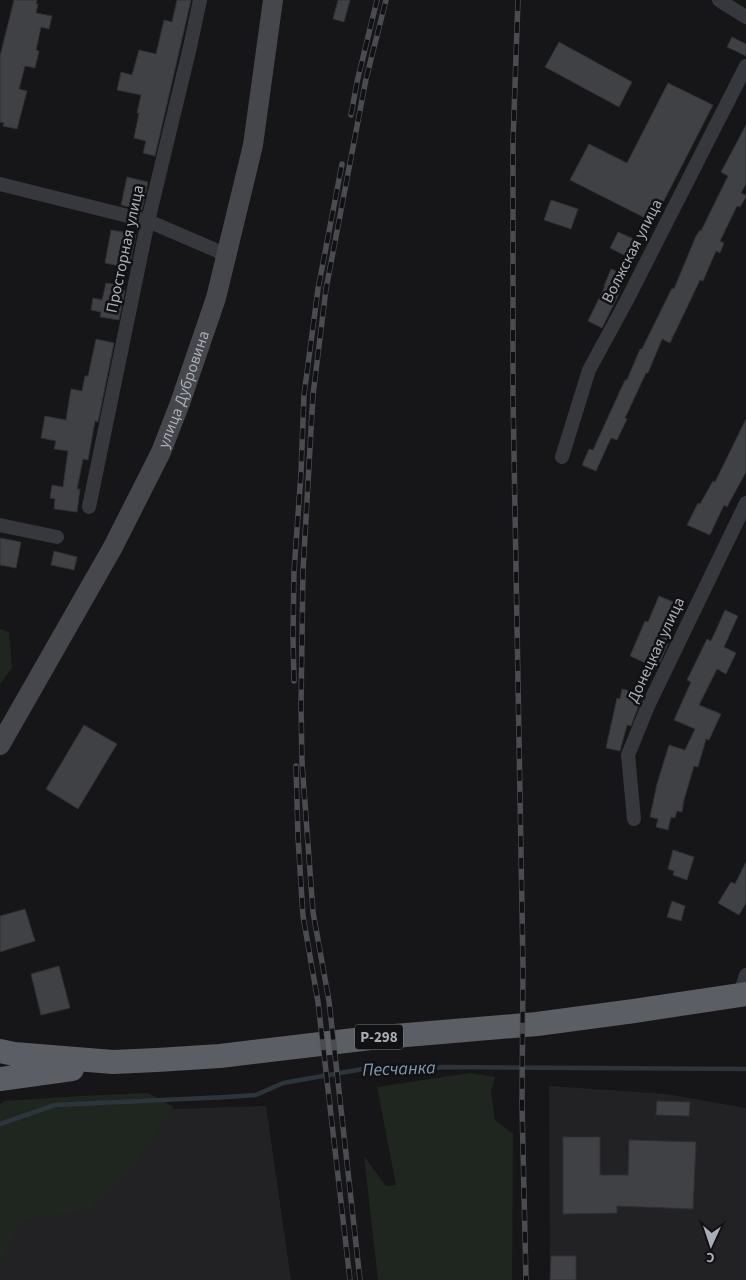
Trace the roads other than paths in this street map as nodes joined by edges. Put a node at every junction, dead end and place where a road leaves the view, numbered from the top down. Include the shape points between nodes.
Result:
1 (200, 0) edge
2 (273, 0) edge
3 (719, 0) edge
4 (746, 17) edge
5 (746, 66) edge
6 (0, 184) edge
7 (148, 221) junction
8 (227, 255) junction
9 (562, 457) dead end
10 (746, 503) edge
11 (89, 507) dead end
12 (0, 525) edge
13 (57, 537) dead end
14 (0, 745) edge
15 (634, 819) dead end
16 (744, 988) edge
17 (0, 1051) edge
18 (113, 1062) junction
19 (0, 1079) edge

1 - 7 street, Просторная улица
2 - 8 main road, улица Дубровина via 252,145
3 - 4 street
5 - 9 street, Волжская улица via 590,370
6 - 7 street
7 - 8 street
7 - 11 street, Просторная улица
8 - 14 main road, улица Дубровина via 216,298 161,452 113,547
10 - 15 street, Донецкая улица via 648,706 628,755
12 - 13 street
16 - 18 highway, Р-298 via 634,1011 537,1024 372,1038 220,1056
17 - 18 highway, Р-298
18 - 19 highway, Р-298

